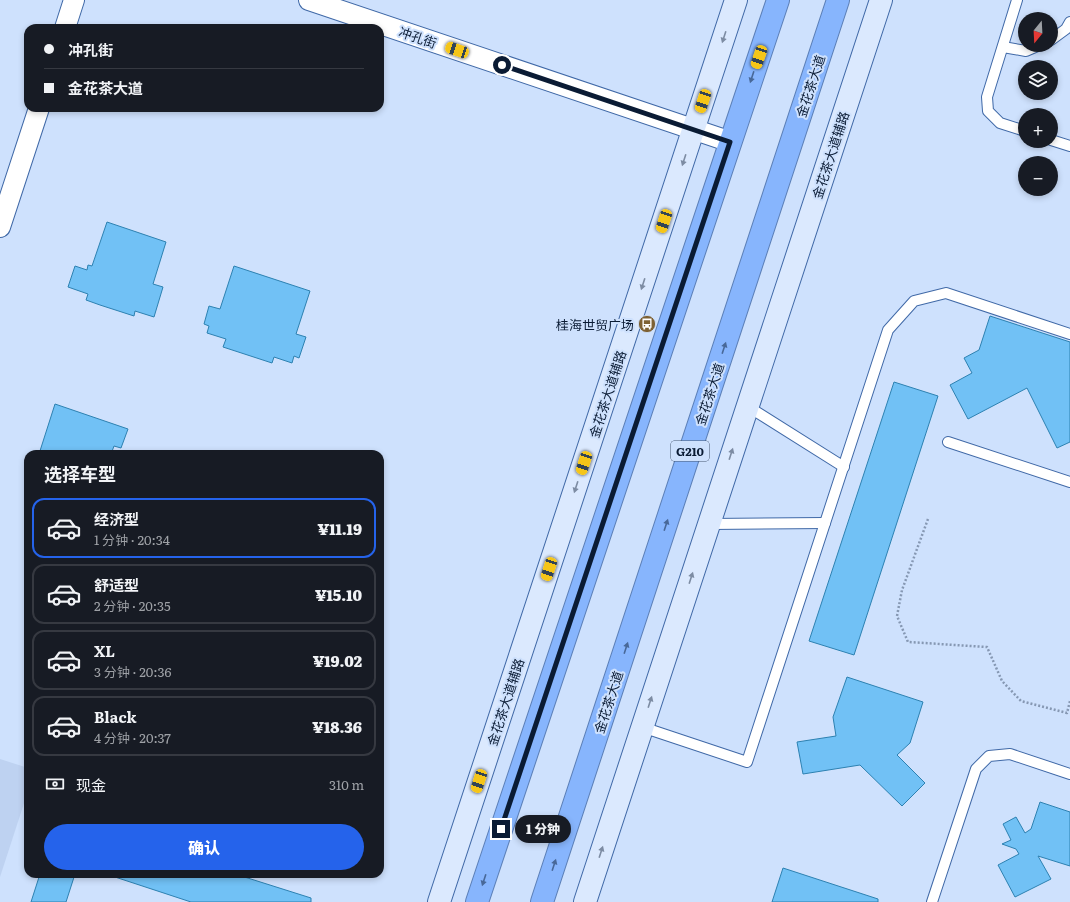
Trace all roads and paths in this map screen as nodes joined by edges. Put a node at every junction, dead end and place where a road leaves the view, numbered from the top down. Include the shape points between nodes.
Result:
1 (74, 0) edge
2 (310, 0) edge
3 (736, 0) edge
4 (778, 0) edge
5 (838, 0) edge
6 (881, 0) edge
7 (1017, 0) edge
8 (1070, 22) edge
9 (66, 24) edge
10 (381, 24) edge
11 (384, 25) edge
12 (1058, 35) edge
13 (1003, 47) junction
14 (1018, 50) edge
15 (38, 112) edge
16 (1018, 129) edge
17 (694, 130) junction
18 (730, 142) junction
19 (1058, 142) edge
20 (1070, 146) edge
21 (0, 227) edge
22 (1070, 334) edge
23 (747, 406) junction
24 (948, 442) dead end
25 (844, 467) junction
26 (1070, 482) edge
27 (928, 519) dead end
28 (825, 523) junction
29 (709, 524) junction
30 (1070, 701) edge
31 (642, 727) junction
32 (1070, 774) edge
33 (439, 902) edge
34 (476, 902) edge
35 (542, 902) edge
36 (585, 902) edge
37 (932, 902) edge

1 - 9 street
2 - 10 street, 冲孔街
3 -> 17 street, 金花茶大道辅路
4 -> 18 highway
35 -> 5 highway, 金花茶大道 / G210
6 - 23 street, 金花茶大道辅路
7 - 13 lane
8 - 12 lane
11 - 17 street, 冲孔街
13 - 14 lane
13 - 16 lane via 988,97 988,111 1000,123
15 - 21 street
17 - 18 street, 冲孔街
17 -> 33 street, 金花茶大道辅路
18 -> 34 highway
19 - 20 lane
22 - 25 lane via 946,293 914,301 888,330
23 - 25 lane
29 -> 23 street, 金花茶大道辅路
24 - 26 lane
25 - 28 lane
27 - 30 path via 902,590 897,616 908,642 987,647 1002,681 1021,701 1067,713
28 - 29 lane
28 - 31 lane via 747,762
31 -> 29 street, 金花茶大道辅路
36 -> 31 street, 金花茶大道辅路
32 - 37 lane via 1010,754 989,756 976,769

